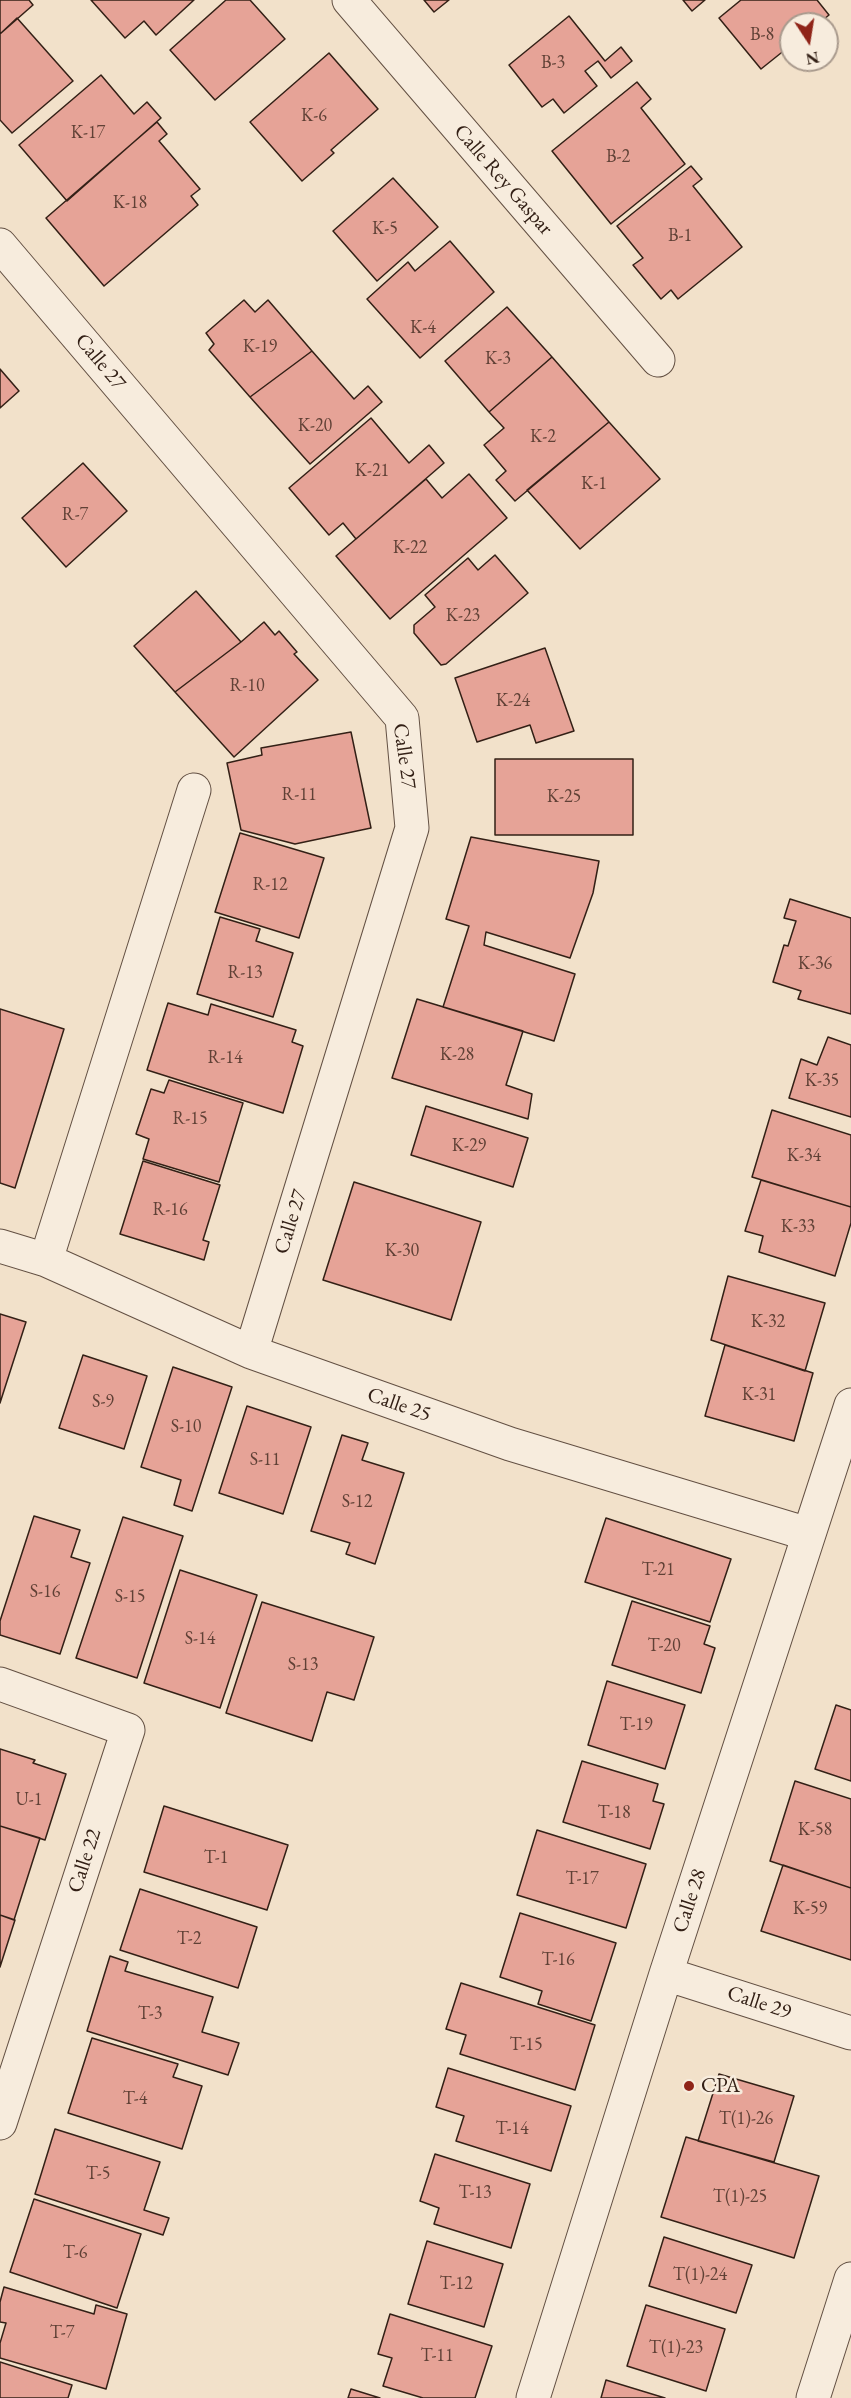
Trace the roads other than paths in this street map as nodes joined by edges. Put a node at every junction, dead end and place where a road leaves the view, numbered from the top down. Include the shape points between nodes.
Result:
1 (349, 0) edge
2 (0, 244) edge
3 (658, 360) dead end
4 (194, 790) dead end
5 (0, 1246) edge
6 (46, 1260) junction
7 (251, 1352) junction
8 (851, 1405) edge
9 (808, 1534) junction
10 (0, 1684) edge
11 (666, 1974) junction
12 (851, 2033) edge
13 (0, 2123) edge
14 (851, 2279) edge
15 (533, 2398) edge
16 (813, 2398) edge

1 - 3 street, Calle Rey Gaspar
2 - 7 street, Calle 27 via 402,718 412,828
4 - 6 street
5 - 6 street, Calle 25
6 - 7 street, Calle 25
7 - 9 street, Calle 25 via 510,1444
8 - 9 street, Calle 28
9 - 11 street, Calle 28
10 - 13 street, Calle 22 via 128,1730
11 - 12 street, Calle 29
11 - 15 street, Calle 28
14 - 16 street

